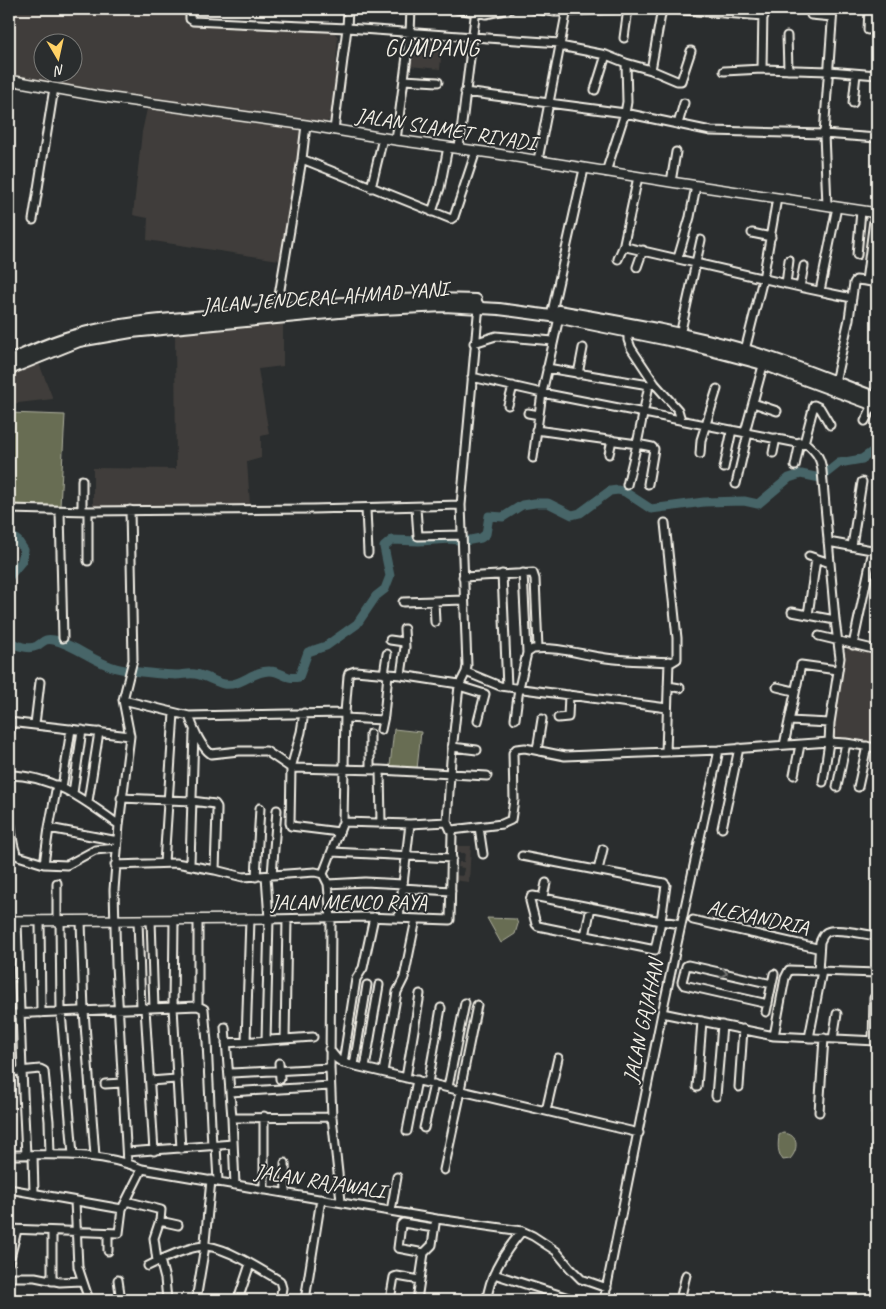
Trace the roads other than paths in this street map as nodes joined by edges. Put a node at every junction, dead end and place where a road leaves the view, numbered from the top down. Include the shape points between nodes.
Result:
1 (190, 9) edge
2 (348, 9) edge
3 (411, 9) edge
4 (457, 9) edge
5 (507, 9) edge
6 (533, 9) edge
7 (614, 9) edge
8 (628, 9) edge
9 (662, 9) edge
10 (670, 9) edge
11 (676, 9) edge
12 (833, 9) edge
13 (869, 9) edge
14 (476, 10) edge
15 (567, 10) edge
16 (763, 12) edge
17 (811, 15) dead end
18 (832, 17) junction
19 (347, 28) junction
20 (868, 30) dead end
21 (410, 33) junction
22 (787, 36) dead end
23 (473, 37) junction
24 (624, 38) dead end
25 (560, 45) junction
26 (691, 51) dead end
27 (606, 54) junction
28 (626, 63) junction
29 (762, 69) junction
30 (651, 70) junction
31 (724, 70) dead end
32 (788, 70) junction
33 (829, 71) junction
34 (856, 74) junction
35 (877, 75) edge
36 (9, 80) edge
37 (404, 80) junction
38 (438, 82) dead end
39 (54, 88) junction
40 (595, 90) dead end
41 (465, 92) junction
42 (548, 102) junction
43 (684, 103) dead end
44 (853, 103) dead end
45 (625, 113) junction
46 (678, 124) junction
47 (306, 125) junction
48 (334, 130) junction
49 (824, 134) junction
50 (383, 138) junction
51 (877, 138) edge
52 (396, 140) junction
53 (448, 147) junction
54 (459, 148) junction
55 (476, 151) junction
56 (676, 152) dead end
57 (302, 159) junction
58 (538, 160) junction
59 (584, 169) junction
60 (606, 172) junction
61 (638, 177) junction
62 (671, 182) junction
63 (696, 186) junction
64 (371, 188) junction
65 (777, 198) junction
66 (827, 205) junction
67 (837, 208) junction
68 (861, 211) junction
69 (432, 212) junction
70 (876, 213) edge
71 (32, 220) dead end
72 (752, 233) dead end
73 (771, 237) junction
74 (701, 240) dead end
75 (624, 244) junction
76 (643, 250) junction
77 (857, 255) dead end
78 (678, 258) junction
79 (618, 259) dead end
80 (789, 260) dead end
81 (695, 263) junction
82 (804, 266) dead end
83 (637, 267) dead end
84 (763, 279) junction
85 (866, 281) junction
86 (877, 283) edge
87 (786, 284) junction
88 (800, 288) junction
89 (820, 292) junction
90 (852, 298) junction
91 (479, 304) junction
92 (276, 314) junction
93 (555, 314) junction
94 (628, 332) junction
95 (680, 335) junction
96 (553, 341) junction
97 (474, 343) junction
98 (583, 348) dead end
99 (744, 355) junction
100 (9, 361) edge
101 (765, 361) junction
102 (547, 368) junction
103 (9, 369) edge
104 (578, 374) junction
105 (472, 377) junction
106 (836, 382) junction
107 (652, 385) junction
108 (513, 386) junction
109 (717, 389) dead end
110 (542, 393) junction
111 (876, 400) edge
112 (753, 403) junction
113 (508, 405) dead end
114 (777, 411) dead end
115 (528, 413) dead end
116 (643, 413) junction
117 (539, 415) junction
118 (681, 420) junction
119 (865, 421) dead end
120 (830, 424) dead end
121 (705, 425) junction
122 (536, 430) junction
123 (732, 430) junction
124 (747, 432) junction
125 (776, 438) junction
126 (612, 440) junction
127 (802, 442) junction
128 (637, 444) junction
129 (773, 453) dead end
130 (610, 454) dead end
131 (700, 454) dead end
132 (533, 458) dead end
133 (795, 466) dead end
134 (724, 468) dead end
135 (82, 480) dead end
136 (862, 482) dead end
137 (648, 484) dead end
138 (736, 484) dead end
139 (627, 485) dead end
140 (461, 506) junction
141 (416, 508) junction
142 (9, 509) edge
143 (366, 509) junction
144 (130, 510) junction
145 (60, 511) junction
146 (85, 511) junction
147 (665, 524) dead end
148 (462, 536) junction
149 (828, 542) junction
150 (852, 546) junction
151 (875, 550) edge
152 (368, 553) dead end
153 (88, 560) dead end
154 (830, 563) junction
155 (523, 573) junction
156 (502, 574) junction
157 (463, 577) junction
158 (464, 600) junction
159 (434, 601) junction
160 (403, 602) dead end
161 (792, 612) dead end
162 (808, 615) junction
163 (835, 620) junction
164 (436, 622) dead end
165 (404, 629) dead end
166 (819, 636) dead end
167 (63, 638) dead end
168 (390, 640) dead end
169 (404, 642) junction
170 (837, 642) junction
171 (852, 645) junction
172 (538, 648) junction
173 (877, 650) edge
174 (527, 653) junction
175 (387, 654) dead end
176 (840, 658) junction
177 (669, 661) junction
178 (837, 670) junction
179 (465, 673) junction
180 (386, 674) junction
181 (401, 676) junction
182 (40, 682) dead end
183 (459, 684) junction
184 (668, 686) junction
185 (507, 687) junction
186 (777, 687) dead end
187 (519, 688) junction
188 (680, 688) dead end
189 (794, 691) junction
190 (569, 695) junction
191 (123, 700) junction
192 (667, 708) junction
193 (174, 713) junction
194 (304, 714) junction
195 (345, 715) junction
196 (189, 716) junction
197 (542, 718) dead end
198 (558, 718) dead end
199 (382, 720) junction
200 (515, 720) dead end
201 (478, 721) dead end
202 (789, 721) junction
203 (10, 722) edge
204 (830, 723) junction
205 (35, 724) junction
206 (71, 728) junction
207 (82, 730) junction
208 (381, 730) dead end
209 (194, 731) junction
210 (99, 732) junction
211 (9, 733) edge
212 (370, 734) dead end
213 (130, 736) junction
214 (829, 742) junction
215 (846, 743) junction
216 (784, 745) junction
217 (800, 745) junction
218 (866, 746) junction
219 (452, 747) junction
220 (739, 748) junction
221 (877, 748) edge
222 (477, 750) dead end
223 (537, 750) junction
224 (719, 750) junction
225 (666, 752) junction
226 (291, 768) junction
227 (344, 769) junction
228 (370, 769) junction
229 (380, 770) junction
230 (450, 774) junction
231 (9, 775) edge
232 (794, 775) dead end
233 (487, 776) dead end
234 (823, 782) dead end
235 (9, 786) edge
236 (59, 787) junction
237 (837, 787) dead end
238 (858, 787) dead end
239 (73, 793) junction
240 (122, 798) junction
241 (168, 800) junction
242 (192, 801) junction
243 (88, 802) junction
244 (260, 808) dead end
245 (277, 810) dead end
246 (9, 811) edge
247 (343, 822) junction
248 (447, 822) junction
249 (381, 823) junction
250 (410, 824) junction
251 (119, 825) junction
252 (50, 828) junction
253 (479, 828) junction
254 (722, 828) dead end
255 (452, 830) junction
256 (339, 832) junction
257 (117, 844) junction
258 (602, 850) dead end
259 (332, 852) junction
260 (483, 854) dead end
261 (407, 856) junction
262 (522, 856) dead end
263 (452, 858) junction
264 (164, 863) junction
265 (44, 864) junction
266 (190, 864) junction
267 (115, 865) junction
268 (215, 870) junction
269 (598, 870) junction
270 (323, 874) junction
271 (269, 875) junction
272 (256, 876) junction
273 (58, 883) dead end
274 (546, 883) dead end
275 (328, 884) junction
276 (402, 886) junction
277 (451, 891) junction
278 (542, 898) junction
279 (591, 907) junction
280 (374, 917) junction
281 (399, 918) junction
282 (250, 919) junction
283 (269, 919) junction
284 (287, 919) junction
285 (331, 919) junction
286 (416, 919) junction
287 (81, 920) junction
288 (115, 920) junction
289 (138, 920) junction
290 (151, 920) junction
291 (174, 920) junction
292 (198, 920) junction
293 (682, 920) junction
294 (13, 921) edge
295 (40, 921) junction
296 (59, 921) junction
297 (661, 921) junction
298 (585, 936) junction
299 (877, 936) edge
300 (817, 948) dead end
301 (820, 971) junction
302 (671, 972) junction
303 (877, 973) edge
304 (774, 974) dead end
305 (684, 975) junction
306 (772, 984) junction
307 (367, 985) dead end
308 (379, 985) dead end
309 (420, 994) dead end
310 (874, 998) dead end
311 (465, 1003) dead end
312 (477, 1005) dead end
313 (198, 1006) junction
314 (173, 1007) junction
315 (117, 1008) junction
316 (143, 1008) junction
317 (154, 1008) junction
318 (440, 1008) dead end
319 (84, 1011) junction
320 (40, 1012) junction
321 (61, 1012) junction
322 (20, 1013) junction
323 (662, 1013) junction
324 (9, 1014) edge
325 (837, 1014) dead end
326 (702, 1021) junction
327 (722, 1025) junction
328 (225, 1027) dead end
329 (743, 1030) junction
330 (774, 1036) junction
331 (313, 1037) dead end
332 (808, 1038) junction
333 (824, 1038) junction
334 (286, 1039) junction
335 (834, 1039) junction
336 (266, 1040) junction
337 (246, 1041) junction
338 (875, 1041) edge
339 (226, 1043) junction
340 (329, 1049) junction
341 (558, 1058) dead end
342 (341, 1062) junction
343 (354, 1065) junction
344 (279, 1066) junction
345 (330, 1066) junction
346 (365, 1068) junction
347 (22, 1071) junction
348 (9, 1072) edge
349 (383, 1072) junction
350 (231, 1073) dead end
351 (406, 1078) junction
352 (176, 1079) junction
353 (280, 1079) dead end
354 (417, 1080) junction
355 (150, 1081) junction
356 (122, 1083) junction
357 (431, 1083) junction
358 (105, 1084) dead end
359 (330, 1086) junction
360 (697, 1087) dead end
361 (739, 1087) dead end
362 (448, 1088) junction
363 (461, 1090) junction
364 (230, 1092) junction
365 (716, 1096) dead end
366 (877, 1097) edge
367 (546, 1110) junction
368 (819, 1112) dead end
369 (876, 1113) dead end
370 (264, 1116) junction
371 (332, 1117) junction
372 (232, 1118) junction
373 (424, 1128) dead end
374 (407, 1131) dead end
375 (639, 1132) junction
376 (234, 1144) junction
377 (214, 1146) junction
378 (181, 1149) junction
379 (154, 1151) junction
380 (127, 1152) junction
381 (9, 1155) edge
382 (30, 1155) junction
383 (50, 1155) junction
384 (73, 1155) junction
385 (96, 1156) junction
386 (127, 1162) junction
387 (285, 1163) dead end
388 (142, 1168) junction
389 (444, 1170) dead end
390 (397, 1177) dead end
391 (214, 1181) junction
392 (235, 1184) junction
393 (9, 1189) edge
394 (264, 1190) junction
395 (34, 1193) junction
396 (286, 1193) junction
397 (321, 1199) junction
398 (126, 1200) junction
399 (75, 1201) junction
400 (341, 1201) junction
401 (122, 1209) junction
402 (392, 1210) junction
403 (437, 1219) junction
404 (160, 1220) junction
405 (178, 1225) dead end
406 (434, 1228) junction
407 (9, 1229) edge
408 (17, 1230) junction
409 (522, 1231) junction
410 (52, 1232) junction
411 (76, 1232) junction
412 (108, 1234) junction
413 (205, 1246) junction
414 (108, 1251) dead end
415 (424, 1254) junction
416 (159, 1261) junction
417 (9, 1262) edge
418 (250, 1264) junction
419 (148, 1266) dead end
420 (494, 1274) junction
421 (686, 1275) dead end
422 (9, 1277) edge
423 (118, 1280) dead end
424 (420, 1280) junction
425 (52, 1281) junction
426 (82, 1281) junction
427 (607, 1288) junction
428 (89, 1300) edge
429 (121, 1300) edge
430 (167, 1300) edge
431 (196, 1300) edge
432 (238, 1300) edge
433 (280, 1300) edge
434 (305, 1300) edge
435 (390, 1300) edge
436 (417, 1300) edge
437 (487, 1300) edge
438 (575, 1300) edge
439 (604, 1300) edge
440 (680, 1300) edge

1 - 19 street via 193,21
2 - 19 street
3 - 21 street
4 - 14 street
5 - 14 street via 489,14
6 - 15 street
7 - 15 street
8 - 24 street
9 - 30 street
10 - 11 street
11 - 16 street
12 - 18 street
13 - 20 street
14 - 23 street
15 - 25 street
16 - 29 street
17 - 18 street
18 - 33 street
19 - 21 street
19 - 48 street
21 - 23 street
21 - 37 street
22 - 32 street
23 - 25 street
23 - 41 street
25 - 27 street
25 - 42 street
26 - 30 street via 681,81
27 - 28 street
27 - 40 street
28 - 30 street
28 - 45 street
29 - 31 street
29 - 32 street
32 - 33 street
33 - 34 street
33 - 49 street
34 - 35 street
34 - 44 street
36 - 39 main road, JALAN SLAMET RIYADI
37 - 38 street
37 - 52 street
39 - 47 main road, JALAN SLAMET RIYADI
39 - 71 street
41 - 42 street
41 - 54 street
42 - 45 street
42 - 58 street
43 - 46 street
45 - 46 street
45 - 60 street
46 - 49 street via 712,131
47 - 48 main road, JALAN SLAMET RIYADI
47 - 57 street
48 - 50 main road, JALAN SLAMET RIYADI
49 - 51 street
49 - 66 street
50 - 52 main road, JALAN SLAMET RIYADI
50 - 64 street
52 - 53 main road, JALAN SLAMET RIYADI
53 - 54 main road, JALAN SLAMET RIYADI
53 - 69 street
54 - 55 main road, JALAN SLAMET RIYADI
55 - 58 main road, JALAN SLAMET RIYADI
55 - 69 street via 454,217 449,219
56 - 62 street
57 - 64 street
57 - 92 street
58 - 59 main road, JALAN SLAMET RIYADI
59 - 60 main road, JALAN SLAMET RIYADI
59 - 93 street
60 - 61 main road, JALAN SLAMET RIYADI
61 - 62 main road, JALAN SLAMET RIYADI
61 - 75 street
62 - 63 main road, JALAN SLAMET RIYADI
63 - 65 main road, JALAN SLAMET RIYADI
63 - 78 street
64 - 69 street
65 - 66 main road, JALAN SLAMET RIYADI
65 - 73 street
66 - 67 main road, JALAN SLAMET RIYADI
67 - 68 main road, JALAN SLAMET RIYADI
67 - 89 street
68 - 70 main road, JALAN SLAMET RIYADI
68 - 77 street
70 - 85 street
72 - 73 street
73 - 84 street
74 - 81 street
75 - 76 street
75 - 79 street
76 - 78 street
76 - 83 street
78 - 81 street
80 - 87 street
81 - 84 street
81 - 95 street
82 - 88 street
84 - 87 street
84 - 99 street
85 - 86 street
85 - 90 street via 854,281
87 - 88 street
88 - 89 street
89 - 90 street
90 - 106 street
91 - 92 highway, JALAN JENDERAL AHMAD YANI
91 - 93 highway, JALAN JENDERAL AHMAD YANI
91 - 97 street
92 - 100 highway, JALAN JENDERAL AHMAD YANI via 174,319 107,328 68,338
92 - 103 highway, JALAN JENDERAL AHMAD YANI via 79,341
93 - 94 highway, JALAN JENDERAL AHMAD YANI
93 - 95 highway, JALAN JENDERAL AHMAD YANI
93 - 96 street
94 - 99 highway, JALAN JENDERAL AHMAD YANI
94 - 107 street via 629,344
95 - 99 highway, JALAN JENDERAL AHMAD YANI
96 - 97 street via 496,336
96 - 102 street
97 - 105 street
98 - 104 street
99 - 101 highway, JALAN JENDERAL AHMAD YANI
101 - 106 highway, JALAN JENDERAL AHMAD YANI
101 - 111 highway, JALAN JENDERAL AHMAD YANI
101 - 112 street
102 - 104 street
102 - 110 street
104 - 107 street
105 - 108 street
105 - 140 street
106 - 111 highway, JALAN JENDERAL AHMAD YANI
107 - 116 street
107 - 118 street via 678,410
108 - 110 street
108 - 113 street
109 - 121 street
110 - 116 street
110 - 117 street
111 - 119 street
112 - 114 street
112 - 124 street
115 - 117 street
116 - 118 street
116 - 128 street
117 - 122 street
118 - 121 street
120 - 127 street via 820,408 814,405
121 - 123 street
121 - 131 street
122 - 126 street
122 - 132 street
123 - 124 street
123 - 134 street
124 - 125 street
124 - 138 street
125 - 127 street
125 - 129 street
126 - 128 street
126 - 130 street
127 - 133 street
127 - 149 street via 817,453 821,463
128 - 137 street via 654,449
128 - 139 street
135 - 146 street
136 - 150 street
140 - 141 street
140 - 148 street
141 - 143 street
141 - 148 street via 418,536
142 - 145 street
143 - 144 street
143 - 152 street
144 - 146 street
144 - 191 street via 133,660
145 - 146 street
145 - 167 street
146 - 153 street
147 - 177 street via 678,655 676,660
148 - 157 street
149 - 150 street
149 - 154 street
150 - 151 street
151 - 171 street
154 - 162 street via 813,558
154 - 163 street
155 - 156 street
155 - 172 street via 535,575
155 - 174 street
156 - 157 street
156 - 185 street
157 - 158 street
158 - 159 street
158 - 179 street
159 - 160 street
159 - 164 street
161 - 162 street
162 - 163 street
163 - 170 street
165 - 169 street
166 - 170 street
168 - 169 street
169 - 181 street
170 - 171 street
170 - 176 street
171 - 173 street
171 - 176 street
172 - 174 street
172 - 177 street via 606,658
174 - 187 street
175 - 180 street
176 - 178 street
177 - 184 street
178 - 189 street via 801,665
178 - 204 street
179 - 183 street
179 - 185 street
180 - 181 street
180 - 195 street via 349,673
180 - 199 street
181 - 183 street
182 - 205 street
183 - 201 street via 485,694
183 - 219 street
184 - 188 street
184 - 192 street
185 - 187 street
186 - 189 street
187 - 190 street
187 - 200 street
189 - 202 street
190 - 192 street
190 - 198 street via 568,717
191 - 193 street
191 - 213 street
192 - 225 street
193 - 196 street
193 - 241 street
194 - 195 street
194 - 196 street
194 - 226 street
195 - 199 street
195 - 227 street
196 - 209 street
197 - 223 street
199 - 208 street
202 - 204 street
202 - 216 street
203 - 205 street
203 - 211 street
204 - 214 street
205 - 206 street
206 - 207 street
206 - 236 street
207 - 210 street
207 - 239 street
209 - 226 street via 211,754 266,751
209 - 242 street
210 - 213 street
210 - 243 street
212 - 228 street
213 - 240 street
214 - 215 street
214 - 217 street
214 - 234 street
215 - 218 street
215 - 237 street
216 - 217 street
216 - 220 street
217 - 232 street
218 - 221 street
218 - 238 street
219 - 222 street
219 - 230 street
220 - 224 street
220 - 254 street
223 - 225 street via 562,756
223 - 253 street via 520,748 513,751 512,817 505,823
224 - 225 street
224 - 293 street, JALAN GAJAHAN
226 - 227 street
226 - 256 street via 292,826
227 - 228 street
227 - 247 street
228 - 229 street
229 - 230 street
229 - 249 street
230 - 233 street
230 - 248 street
231 - 236 street via 32,777
235 - 246 street
236 - 239 street
236 - 252 street
239 - 243 street
240 - 241 street
240 - 251 street
241 - 242 street
241 - 264 street
242 - 266 street
242 - 268 street via 217,807
243 - 251 street
244 - 272 street
245 - 271 street
246 - 265 street via 16,854
247 - 249 street
247 - 256 street
248 - 250 street
248 - 255 street
249 - 250 street
250 - 261 street
251 - 257 street
252 - 257 street
252 - 265 street
253 - 255 street
253 - 260 street
255 - 263 street, JALAN MENCO RAYA
256 - 259 street
257 - 265 street via 95,850 67,865
257 - 267 street
258 - 269 street
259 - 261 street
259 - 270 street
261 - 263 street
261 - 276 street
262 - 269 street
263 - 277 street, JALAN MENCO RAYA
264 - 266 street
264 - 267 street
266 - 268 street
267 - 288 street
268 - 272 street via 244,877
269 - 297 street via 664,883
270 - 271 street
270 - 275 street
271 - 272 street
271 - 283 street
273 - 296 street
274 - 278 street
275 - 276 street via 355,882
275 - 285 street
276 - 277 street
276 - 281 street
277 - 286 street, JALAN MENCO RAYA via 450,920
278 - 279 street, ALEXANDRIA
278 - 298 street via 533,896 530,899 537,925
279 - 297 street, ALEXANDRIA
279 - 298 street
280 - 281 street, JALAN MENCO RAYA
280 - 285 street, JALAN MENCO RAYA
280 - 342 street via 363,968 356,979
281 - 286 street, JALAN MENCO RAYA
282 - 283 main road, JALAN MENCO RAYA
282 - 292 main road, JALAN MENCO RAYA
282 - 337 street
283 - 284 street, JALAN MENCO RAYA
283 - 336 street
284 - 285 street, JALAN MENCO RAYA
284 - 334 street
285 - 340 street
286 - 349 street via 404,978 397,992
287 - 288 main road, JALAN MENCO RAYA
287 - 296 main road, JALAN MENCO RAYA
287 - 319 street
288 - 289 main road, JALAN MENCO RAYA
288 - 315 street
289 - 290 main road, JALAN MENCO RAYA
289 - 316 street
290 - 291 main road, JALAN MENCO RAYA
290 - 317 street
291 - 292 main road, JALAN MENCO RAYA
291 - 314 street
292 - 313 street
293 - 297 street, ALEXANDRIA
293 - 300 street, ALEXANDRIA
293 - 302 street, JALAN GAJAHAN
294 - 295 main road, JALAN MENCO RAYA
294 - 322 street
295 - 296 main road, JALAN MENCO RAYA
295 - 320 street
296 - 321 street
297 - 298 street via 655,950
299 - 301 street via 834,930 827,932 820,942
301 - 303 street
301 - 330 street via 793,969 787,972
301 - 332 street
302 - 305 street
302 - 323 street, JALAN GAJAHAN
304 - 306 street
305 -> 306 street via 688,965
305 - 306 street via 684,985 767,1008
307 - 343 street
308 - 346 street
309 - 351 street
310 - 338 street
311 - 362 street
312 - 363 street
313 - 314 street
313 - 377 street via 204,1008
314 - 317 street
314 - 352 street
315 - 316 street
315 - 319 street
315 - 356 street
316 - 317 street
316 - 355 street
318 - 357 street
319 - 321 street
319 - 385 street
320 - 321 street
320 - 322 street
321 - 384 street
322 - 324 street
322 - 347 street
323 - 326 street
323 - 375 street, JALAN GAJAHAN
325 - 335 street
326 - 327 street
326 - 360 street
327 - 329 street
327 - 365 street
328 - 339 street
329 - 330 street
329 - 361 street
330 - 332 street
331 - 334 street
332 - 333 street
333 - 335 street
333 - 368 street
334 - 336 street
335 - 338 street
336 - 337 street
337 - 339 street
339 - 364 street
340 - 342 street
340 - 345 street
341 - 367 street
342 - 343 street
342 - 345 street
343 - 346 street
344 - 345 street
344 - 350 street
344 - 353 street
345 - 359 street
346 - 349 street
347 - 348 street
347 - 382 street
347 - 383 street via 40,1069 45,1073
349 - 351 street
351 - 354 street
352 - 355 street
352 - 378 street
354 - 357 street
354 - 374 street
355 - 379 street
356 - 358 street
356 - 380 street
357 - 362 street
357 - 373 street
359 - 364 street
359 - 371 street
362 - 363 street
363 - 367 street
363 - 389 street
364 - 372 street
366 - 369 street
367 - 375 street
370 - 371 street
370 - 372 street
370 - 394 street
371 - 400 street
372 - 376 street
375 - 427 street, JALAN GAJAHAN
376 - 377 street
376 - 392 street
377 - 378 street
377 - 391 street
378 - 379 street
379 - 380 street
380 - 386 street
381 - 382 street, JALAN RAJAWALI
382 - 383 street, JALAN RAJAWALI
382 - 395 street
383 - 384 street, JALAN RAJAWALI
384 - 385 street, JALAN RAJAWALI
385 - 386 street, JALAN RAJAWALI
386 - 388 street, JALAN RAJAWALI
387 - 396 street
388 - 391 street, JALAN RAJAWALI
388 - 398 street
390 - 402 street
391 - 392 street, JALAN RAJAWALI
391 - 413 street
392 - 394 street, JALAN RAJAWALI
393 - 395 street
394 - 396 street, JALAN RAJAWALI
395 - 399 street
396 - 397 street, JALAN RAJAWALI
397 - 400 street, JALAN RAJAWALI
397 - 434 street
398 - 401 street
398 - 404 street via 161,1210
399 - 401 street
399 - 411 street
400 - 402 street, JALAN RAJAWALI
401 - 412 street via 120,1232
402 - 403 street, JALAN RAJAWALI
403 - 406 street
403 - 409 street, JALAN RAJAWALI
404 - 405 street
404 - 416 street via 154,1238
406 - 415 street via 432,1245
406 - 415 street via 401,1225 398,1248
407 - 408 street
408 - 410 street
408 - 417 street
409 - 420 street
409 - 427 street, JALAN RAJAWALI via 556,1251 581,1279
410 - 411 street
410 - 425 street
411 - 412 street
411 - 426 street
412 - 414 street
413 - 416 street
413 - 418 street via 228,1251
413 - 431 street
415 - 424 street
416 - 419 street
416 - 430 street
418 - 432 street
418 - 433 street via 280,1281
420 - 437 street
420 - 438 street
421 - 440 street
422 - 425 street
423 - 429 street
424 - 435 street via 394,1277
424 - 436 street
425 - 426 street
426 - 428 street
427 - 439 street, JALAN GAJAHAN

